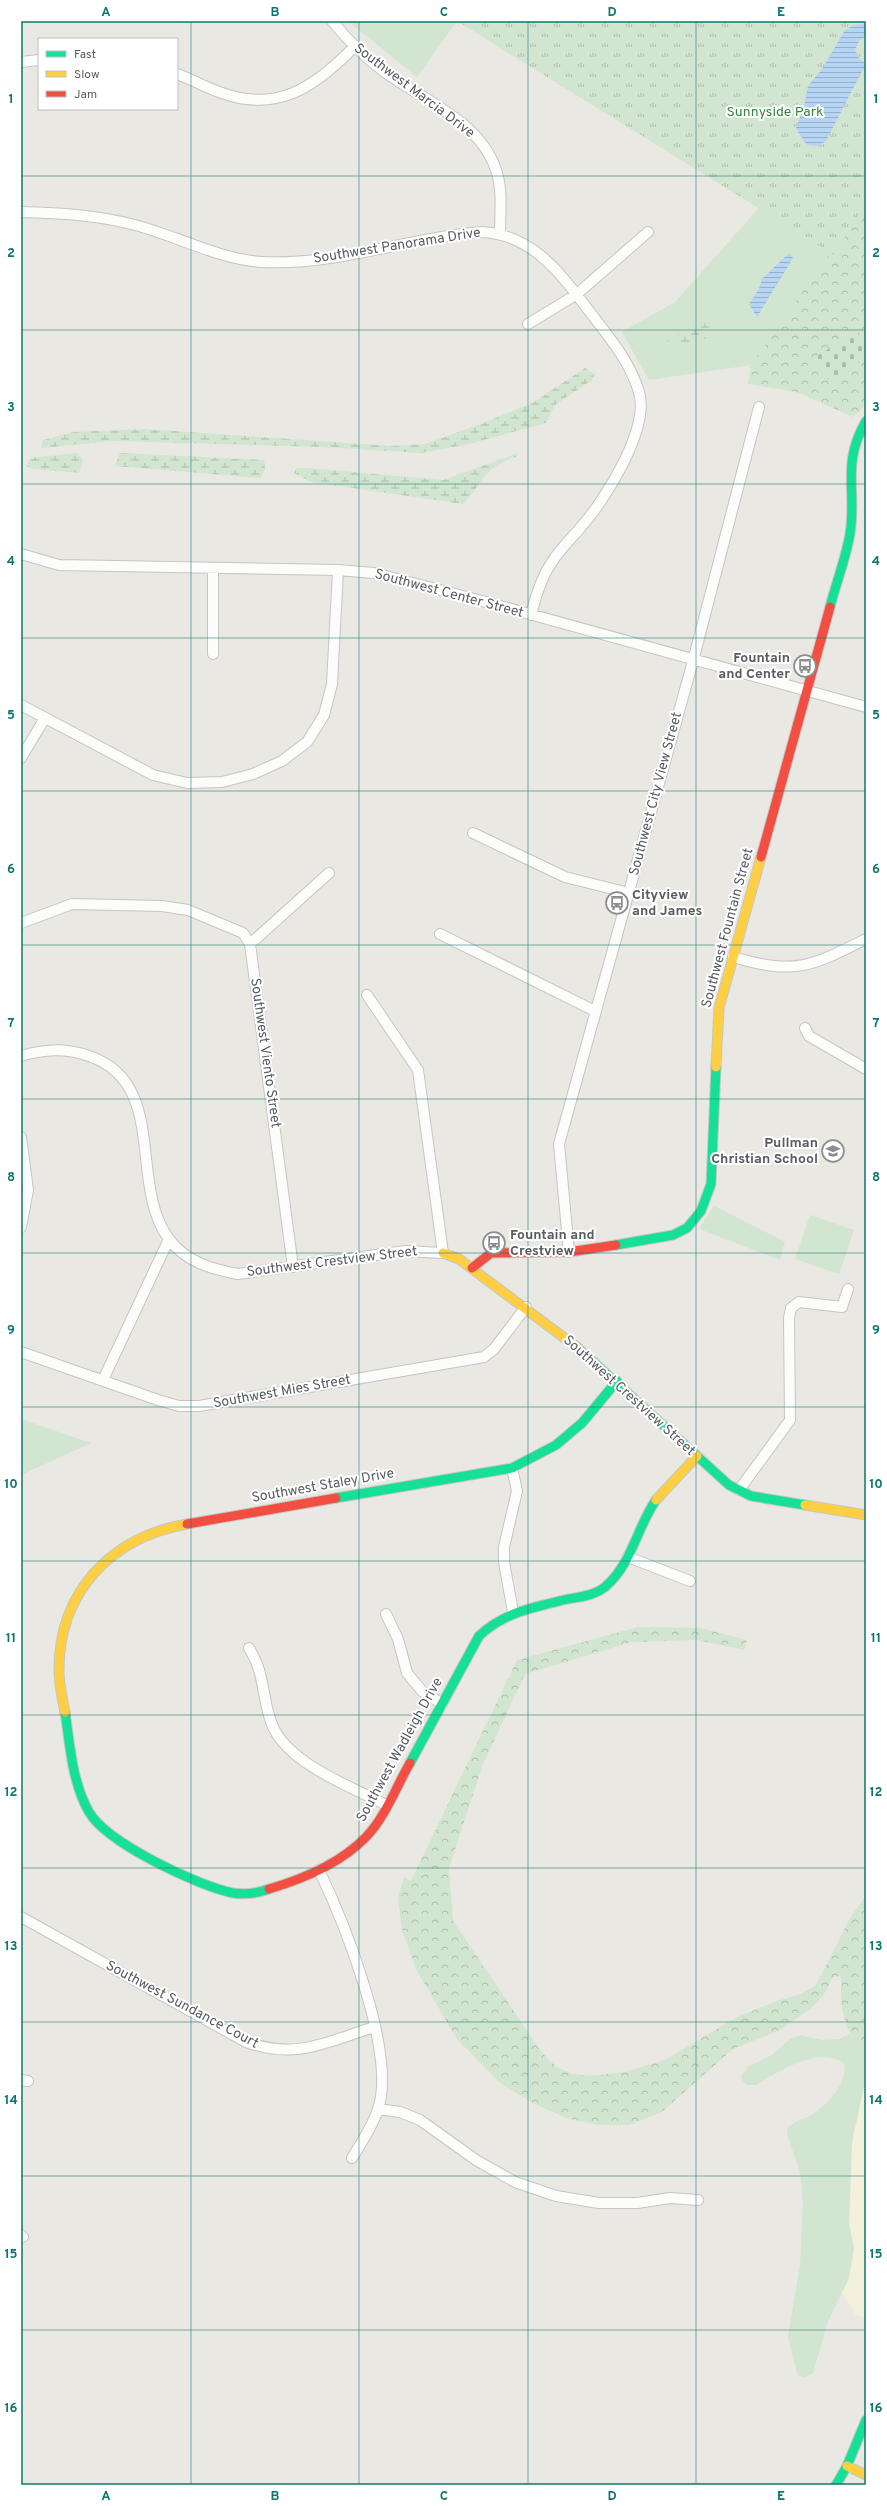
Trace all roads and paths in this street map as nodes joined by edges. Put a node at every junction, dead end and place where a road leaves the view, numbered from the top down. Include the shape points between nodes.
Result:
1 (332, 21) edge
2 (354, 47) junction
3 (38, 60) edge
4 (21, 62) edge
5 (178, 74) edge
6 (21, 212) edge
7 (648, 232) dead end
8 (500, 233) junction
9 (577, 294) junction
10 (528, 324) dead end
11 (759, 407) dead end
12 (866, 421) edge
13 (21, 554) edge
14 (213, 569) junction
15 (338, 570) junction
16 (531, 615) junction
17 (213, 654) dead end
18 (693, 661) junction
19 (806, 691) junction
20 (21, 705) edge
21 (866, 707) edge
22 (45, 718) junction
23 (21, 758) edge
24 (473, 833) dead end
25 (328, 873) dead end
26 (629, 893) junction
27 (21, 923) edge
28 (440, 934) dead end
29 (866, 939) edge
30 (250, 944) junction
31 (733, 957) junction
32 (367, 995) dead end
33 (595, 1011) junction
34 (805, 1028) dead end
35 (21, 1056) edge
36 (866, 1069) edge
37 (21, 1138) edge
38 (21, 1227) edge
39 (169, 1239) junction
40 (569, 1252) junction
41 (443, 1253) junction
42 (293, 1267) junction
43 (472, 1268) junction
44 (848, 1290) dead end
45 (526, 1307) junction
46 (21, 1352) edge
47 (103, 1380) junction
48 (617, 1381) junction
49 (697, 1456) junction
50 (512, 1468) junction
51 (739, 1490) junction
52 (866, 1515) edge
53 (628, 1557) junction
54 (690, 1580) dead end
55 (513, 1612) junction
56 (386, 1614) dead end
57 (61, 1643) joint
58 (249, 1648) dead end
59 (442, 1704) junction
60 (386, 1805) junction
61 (319, 1870) junction
62 (21, 1917) edge
63 (374, 2026) junction
64 (378, 2110) junction
65 (352, 2158) dead end
66 (698, 2200) dead end
67 (866, 2420) edge
68 (847, 2466) junction
69 (866, 2475) edge
70 (836, 2485) edge

1 - 2 street, Southwest Marcia Drive
2 - 5 street via 309,87 279,98 248,99 220,93
2 - 8 street, Southwest Marcia Drive via 382,70 460,122 481,141 497,170 501,197
3 - 4 street
6 - 8 street, Southwest Panorama Drive via 100,217 135,225 228,255 261,262 317,259 466,233
7 - 9 street
8 - 9 street, Southwest Panorama Drive via 525,243 552,263
9 - 10 street
9 - 16 street, Southwest Panorama Drive via 633,374 640,393 641,414 637,435 624,462 588,517 551,562 540,583
11 - 18 street, Southwest City View Street
12 - 19 street, Southwest Fountain Street via 855,437 850,455 850,534
13 - 14 street, Southwest Center Street via 59,565
14 - 15 street, Southwest Center Street
14 - 17 street
15 - 16 street, Southwest Center Street via 374,573
15 - 22 street via 332,684 324,715 307,742 282,761 253,774 222,782 187,783 153,775
16 - 18 street, Southwest Center Street
18 - 19 street, Southwest Center Street
18 - 26 street, Southwest City View Street
19 - 21 street, Southwest Center Street
19 - 31 street, Southwest Fountain Street
20 - 22 street
22 - 23 street
24 - 26 street via 565,877
25 - 30 street
26 - 33 street, Southwest City View Street
27 - 30 street via 72,904 162,906 188,910 243,933
28 - 33 street
29 - 31 street via 827,959 803,966 778,968
30 - 42 street, Southwest Viento Street
31 - 40 street, Southwest Fountain Street via 719,1008 711,1184 701,1211 687,1228 673,1235
32 - 41 street via 418,1070
33 - 40 street, Southwest City View Street via 559,1144
34 - 36 street via 809,1036
35 - 39 street, Southwest Crestview Street via 40,1050 70,1050 99,1060 122,1078 137,1101 156,1212
37 - 38 street via 28,1190
39 - 42 street, Southwest Crestview Street via 185,1255 210,1269 238,1274
39 - 47 street
40 - 43 street, Southwest Fountain Street via 491,1253
41 - 42 street, Southwest Crestview Street via 405,1251
41 - 43 street, Southwest Crestview Street via 459,1259
43 - 45 street, Southwest Crestview Street
44 - 51 street via 842,1307 799,1302 791,1308 790,1420
45 - 47 street, Southwest Mies Street via 494,1349 484,1357 409,1370 199,1406 179,1406
45 - 48 street, Southwest Crestview Street
46 - 47 street, Southwest Mies Street
48 - 49 street, Southwest Crestview Street
48 - 50 street, Southwest Staley Drive via 582,1423 556,1445
49 - 51 street, Southwest Crestview Street via 729,1485
49 - 53 street, Southwest Wadleigh Drive via 655,1501 642,1522
50 - 55 street via 517,1492 504,1547 504,1562
50 - 57 street, Southwest Staley Drive via 164,1528 139,1537 118,1549 96,1568 80,1590 68,1615
51 - 52 street, Southwest Crestview Street via 751,1496
53 - 54 street
53 - 55 street, Southwest Wadleigh Drive via 617,1575 603,1588 587,1596
55 - 59 street, Southwest Wadleigh Drive via 500,1617 479,1636
56 - 59 street via 398,1639 407,1673 422,1691
57 - 61 street, Southwest Wadleigh Drive via 59,1673 75,1774 82,1800 98,1824 122,1844 208,1886 237,1893 263,1892
58 - 60 street via 259,1670 274,1730 287,1748 305,1761
59 - 60 street, Southwest Wadleigh Drive
60 - 61 street, Southwest Wadleigh Drive via 367,1836 351,1851
61 - 63 street via 340,1914 358,1965
62 - 63 street, Southwest Sundance Court via 246,2042 267,2050 289,2051 311,2047
63 - 64 street via 383,2082
64 - 65 street
64 - 66 street via 400,2112 420,2120 476,2160 502,2175 556,2196 599,2203 637,2203 670,2198
67 - 68 street
68 - 69 street
68 - 70 street

